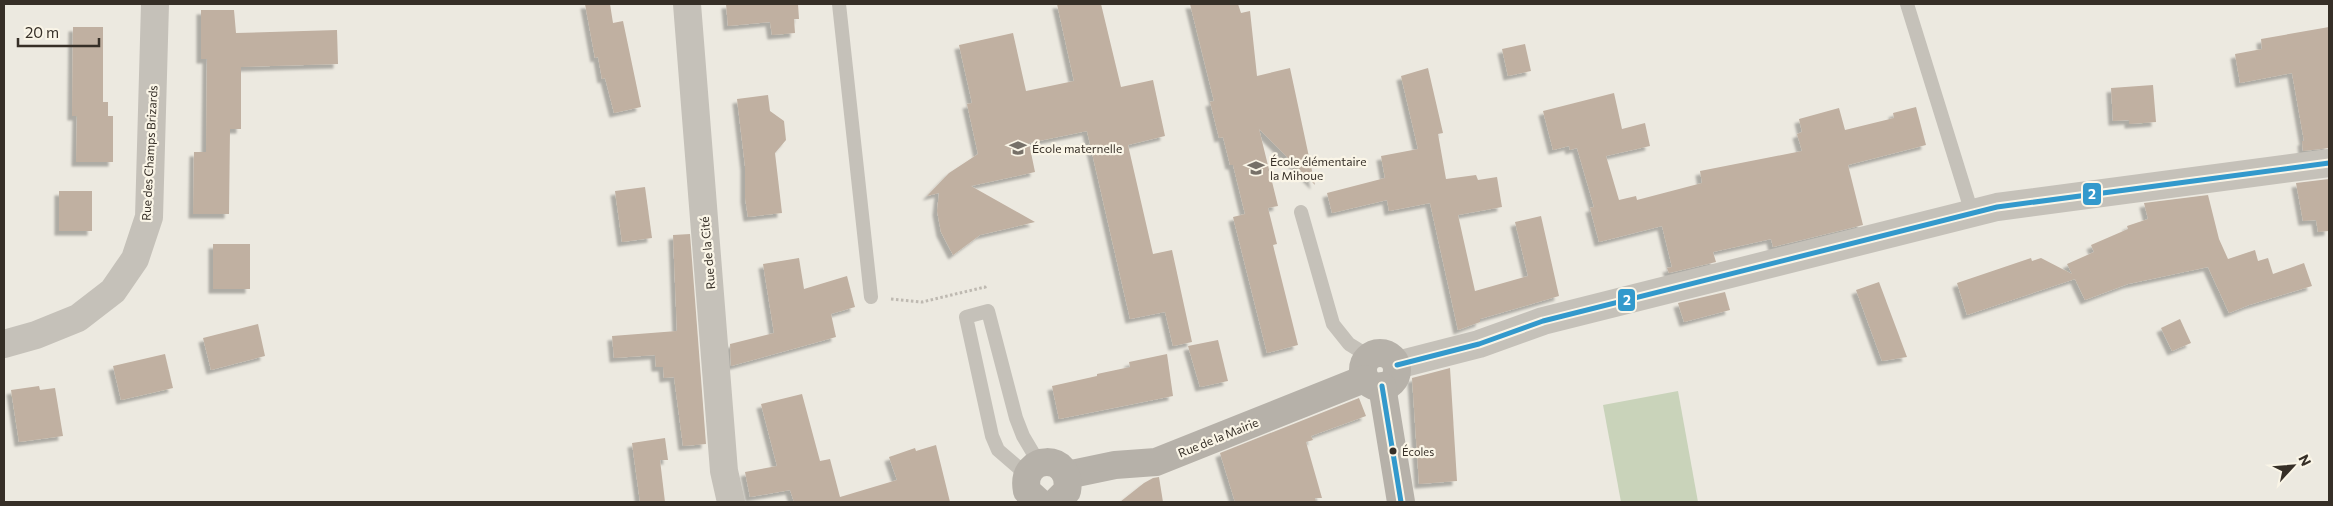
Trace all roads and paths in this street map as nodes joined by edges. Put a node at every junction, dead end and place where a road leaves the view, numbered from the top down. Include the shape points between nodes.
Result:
1 (155, 4) edge
2 (687, 4) edge
3 (839, 4) edge
4 (1907, 4) edge
5 (2329, 163) edge
6 (1301, 212) dead end
7 (1972, 213) junction
8 (871, 297) joint
9 (988, 311) junction
10 (4, 344) edge
11 (1378, 372) junction
12 (1067, 475) junction
13 (1031, 487) edge
14 (731, 502) edge
15 (1056, 502) edge
16 (1401, 502) edge

1 - 10 street, Rue des Champs Brizards via 149,217 135,259 113,291 78,318
2 - 14 street, Rue de la Cité via 723,462
3 - 8 lane
4 - 7 lane
5 - 7 street
6 - 11 lane via 1333,324
7 - 11 street via 1543,322
8 - 9 path via 922,302 986,288
9 - 13 lane via 1023,436
9 - 13 lane via 966,317 992,436 998,450
11 - 12 street, Rue de la Mairie via 1156,462 1115,465
11 - 16 street
12 - 13 street via 1055,463
12 - 15 street via 1067,491

